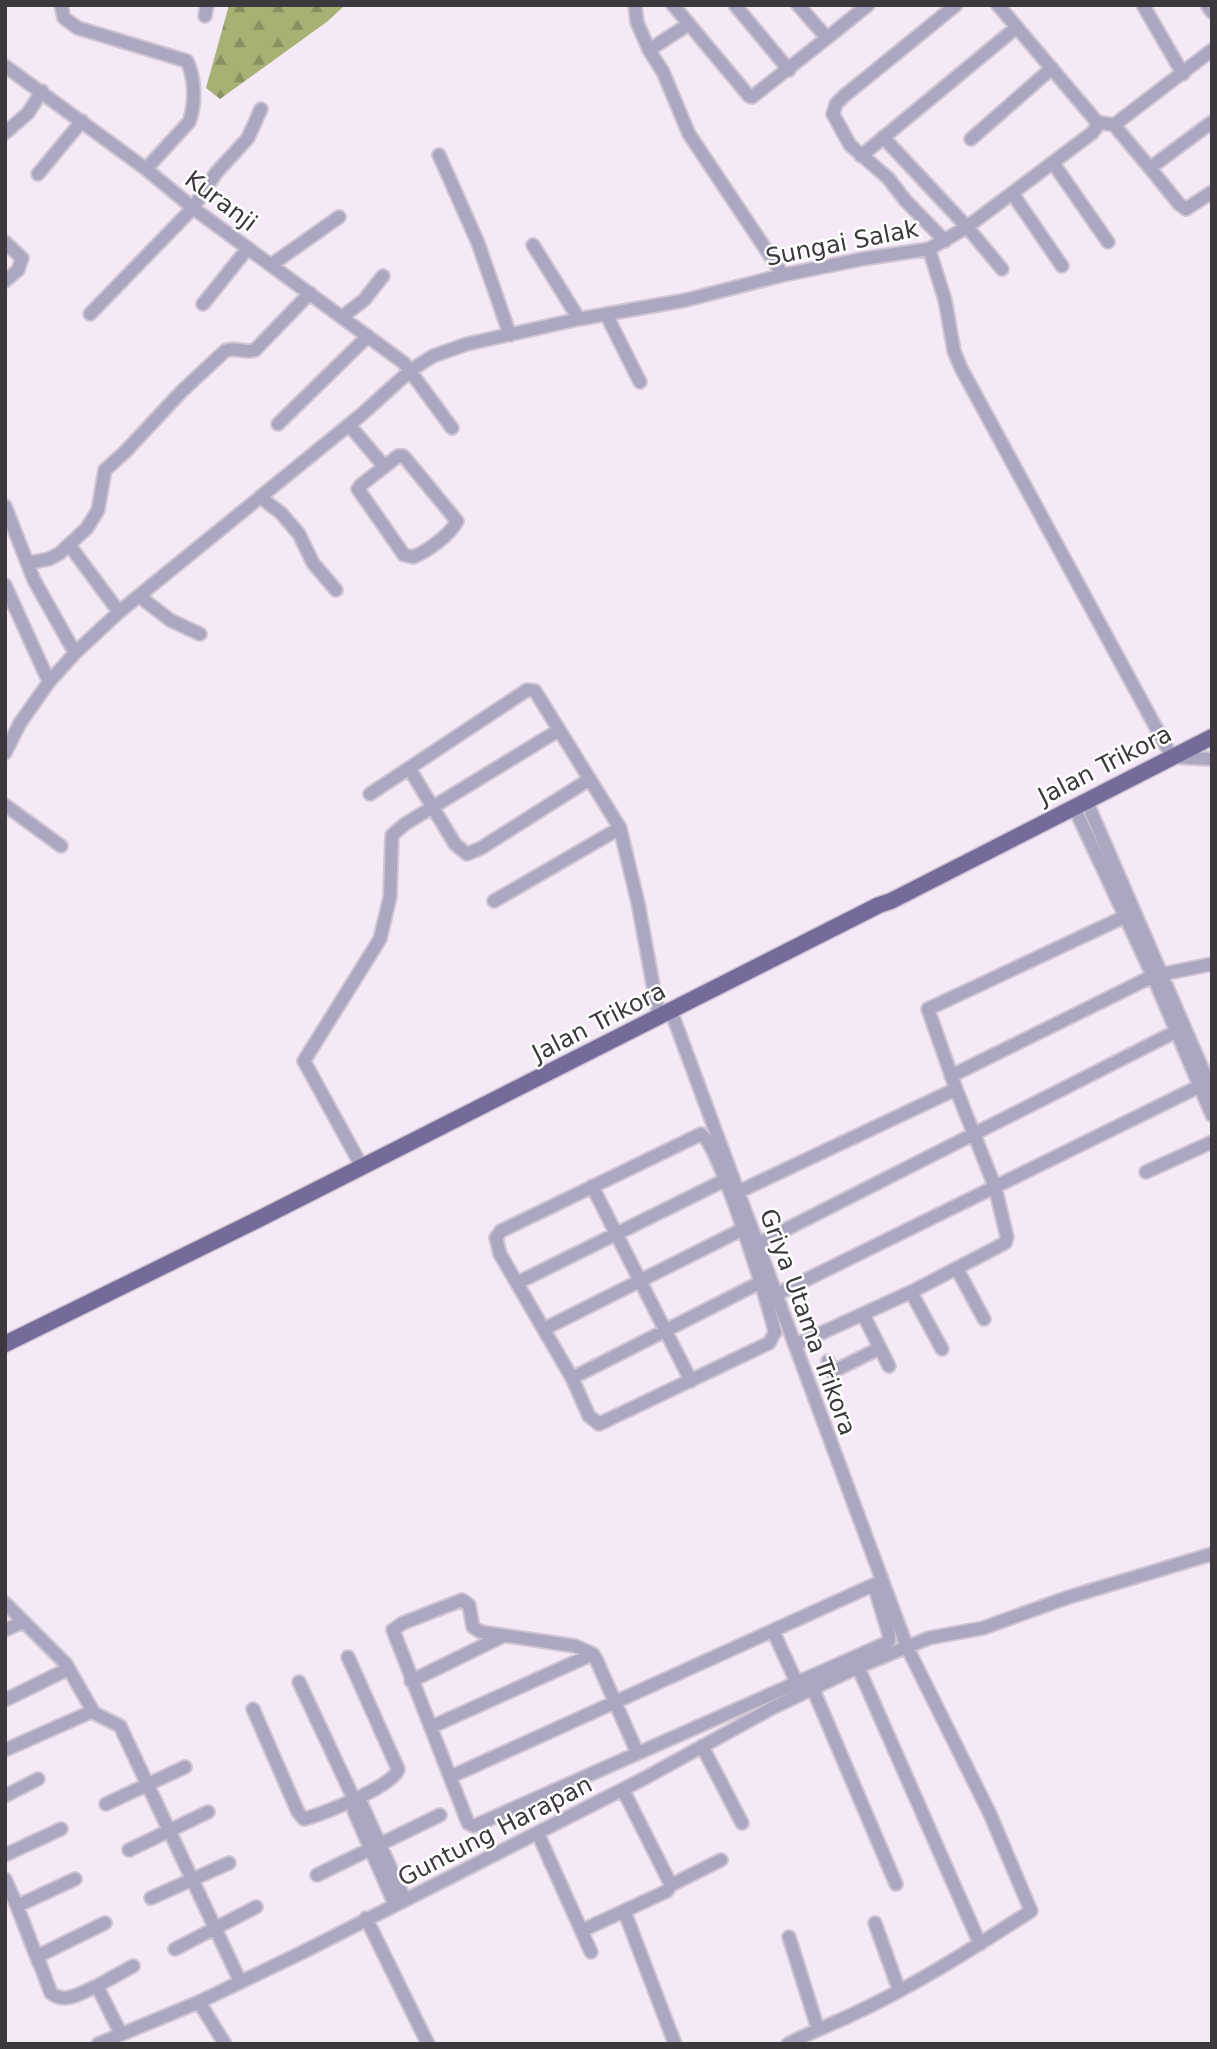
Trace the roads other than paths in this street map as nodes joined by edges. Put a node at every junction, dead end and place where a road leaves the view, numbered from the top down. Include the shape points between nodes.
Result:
1 (61, 5) edge
2 (635, 5) edge
3 (673, 5) edge
4 (735, 5) edge
5 (798, 5) edge
6 (956, 5) edge
7 (998, 5) edge
8 (1143, 5) edge
9 (1207, 5) edge
10 (864, 7) edge
11 (1212, 12) edge
12 (689, 24) junction
13 (1017, 27) junction
14 (827, 38) junction
15 (649, 50) junction
16 (1212, 50) edge
17 (5, 66) edge
18 (1052, 68) junction
19 (789, 70) junction
20 (1183, 74) junction
21 (42, 91) junction
22 (261, 109) dead end
23 (82, 121) junction
24 (1097, 122) junction
25 (1212, 122) edge
26 (1114, 125) junction
27 (5, 133) edge
28 (883, 137) junction
29 (971, 139) dead end
30 (439, 155) dead end
31 (861, 156) junction
32 (1053, 163) junction
33 (1150, 168) junction
34 (146, 169) junction
35 (38, 174) dead end
36 (1212, 192) edge
37 (1012, 193) junction
38 (193, 208) junction
39 (340, 218) dead end
40 (967, 226) junction
41 (945, 241) junction
42 (5, 242) edge
43 (1108, 242) dead end
44 (534, 245) dead end
45 (248, 248) junction
46 (929, 249) junction
47 (271, 265) junction
48 (1062, 266) dead end
49 (1002, 270) dead end
50 (783, 275) junction
51 (383, 276) dead end
52 (5, 281) edge
53 (310, 293) junction
54 (203, 304) dead end
55 (90, 314) dead end
56 (606, 314) junction
57 (342, 317) junction
58 (579, 319) junction
59 (510, 335) junction
60 (368, 336) junction
61 (411, 370) junction
62 (640, 382) dead end
63 (278, 424) dead end
64 (349, 425) junction
65 (452, 428) dead end
66 (384, 466) junction
67 (260, 497) junction
68 (5, 506) edge
69 (73, 550) dead end
70 (28, 563) junction
71 (5, 585) edge
72 (336, 590) dead end
73 (139, 596) junction
74 (119, 612) junction
75 (200, 634) dead end
76 (75, 653) junction
77 (49, 682) junction
78 (559, 730) junction
79 (1212, 737) edge
80 (5, 753) edge
81 (1172, 757) junction
82 (1212, 759) edge
83 (409, 768) junction
84 (590, 779) junction
85 (370, 794) dead end
86 (1080, 804) junction
87 (5, 805) edge
88 (434, 807) junction
89 (620, 828) junction
90 (61, 846) dead end
91 (495, 901) dead end
92 (1124, 917) junction
93 (1212, 964) edge
94 (1157, 975) junction
95 (665, 1014) junction
96 (1177, 1031) junction
97 (951, 1076) junction
98 (1206, 1088) edge
99 (956, 1089) junction
100 (1212, 1115) edge
101 (975, 1135) junction
102 (1212, 1142) edge
103 (362, 1167) junction
104 (1146, 1172) dead end
105 (725, 1180) junction
106 (592, 1186) junction
107 (995, 1187) junction
108 (738, 1192) junction
109 (746, 1227) junction
110 (616, 1233) junction
111 (757, 1244) junction
112 (957, 1269) junction
113 (640, 1280) junction
114 (761, 1282) junction
115 (517, 1283) junction
116 (911, 1292) junction
117 (777, 1294) junction
118 (863, 1314) junction
119 (984, 1319) dead end
120 (544, 1329) junction
121 (666, 1330) junction
122 (5, 1344) edge
123 (795, 1345) junction
124 (880, 1348) junction
125 (942, 1349) dead end
126 (828, 1361) dead end
127 (890, 1366) dead end
128 (572, 1378) junction
129 (691, 1381) junction
130 (1212, 1554) edge
131 (878, 1583) junction
132 (5, 1603) edge
133 (23, 1622) junction
134 (5, 1630) edge
135 (773, 1630) junction
136 (503, 1636) junction
137 (907, 1647) junction
138 (593, 1654) junction
139 (348, 1657) dead end
140 (858, 1667) junction
141 (68, 1669) junction
142 (411, 1681) junction
143 (796, 1681) junction
144 (299, 1682) dead end
145 (813, 1689) junction
146 (5, 1700) edge
147 (616, 1702) junction
148 (253, 1709) dead end
149 (93, 1711) junction
150 (431, 1727) junction
151 (702, 1746) junction
152 (5, 1751) edge
153 (637, 1752) junction
154 (185, 1767) dead end
155 (450, 1777) junction
156 (38, 1779) dead end
157 (149, 1786) junction
158 (623, 1790) junction
159 (5, 1796) edge
160 (353, 1798) junction
161 (106, 1804) dead end
162 (208, 1812) dead end
163 (440, 1815) dead end
164 (742, 1824) dead end
165 (61, 1829) dead end
166 (170, 1830) junction
167 (538, 1834) junction
168 (376, 1847) junction
169 (129, 1850) dead end
170 (5, 1855) edge
171 (721, 1860) dead end
172 (229, 1863) dead end
173 (317, 1875) dead end
174 (5, 1879) edge
175 (75, 1879) dead end
176 (192, 1880) junction
177 (896, 1884) dead end
178 (671, 1885) junction
179 (152, 1898) dead end
180 (400, 1902) junction
181 (17, 1906) junction
182 (256, 1907) dead end
183 (625, 1913) junction
184 (366, 1918) junction
185 (105, 1923) dead end
186 (875, 1923) dead end
187 (214, 1927) junction
188 (583, 1930) junction
189 (789, 1937) dead end
190 (980, 1944) junction
191 (175, 1949) dead end
192 (592, 1952) dead end
193 (39, 1963) junction
194 (133, 1966) dead end
195 (240, 1981) junction
196 (97, 1986) junction
197 (899, 1990) junction
198 (199, 2002) junction
199 (818, 2029) junction
200 (121, 2034) junction
201 (790, 2043) edge
202 (98, 2044) edge
203 (225, 2044) edge
204 (428, 2044) edge
205 (675, 2044) edge

1 - 34 street via 64,18 78,28 187,61 192,72 189,121
2 - 15 street
3 - 12 street
4 - 19 street
5 - 14 street
6 - 31 street via 836,104 835,119
7 - 13 street
8 - 20 street
9 - 11 street
10 - 14 street
12 - 15 street
12 - 19 street via 749,96
13 - 18 street
13 - 28 street
14 - 19 street
15 - 50 street via 689,134
16 - 20 street
17 - 21 street, Kuranji
18 - 24 street
18 - 29 street
20 - 26 street
21 - 23 street, Kuranji
21 - 27 street via 28,113
22 - 38 street via 248,138 216,173
23 - 34 street, Kuranji
23 - 35 street
24 - 26 street
24 - 32 street, Sungai Salak via 1092,133
25 - 33 street
26 - 33 street
28 - 31 street
28 - 40 street
30 - 59 street via 478,243
31 - 41 street
32 - 37 street, Sungai Salak
32 - 43 street
33 - 36 street via 1186,209
34 - 38 street, Kuranji
37 - 40 street, Sungai Salak
37 - 48 street
38 - 45 street, Kuranji
38 - 55 street
39 - 47 street
40 - 41 street, Sungai Salak
40 - 49 street
41 - 46 street, Sungai Salak
42 - 52 street via 22,258 18,270
44 - 58 street
45 - 47 street, Kuranji
45 - 54 street
46 - 50 street, Sungai Salak
46 - 81 street via 961,368
47 - 53 street, Kuranji
50 - 56 street, Sungai Salak via 686,300
51 - 57 street via 364,300
53 - 57 street, Kuranji
53 - 70 street via 255,349 225,351 182,390 105,470 98,510 87,528 60,553
56 - 58 street, Sungai Salak
56 - 62 street
57 - 60 street, Kuranji
58 - 59 street, Sungai Salak
59 - 61 street, Sungai Salak via 433,356
60 - 61 street, Kuranji
60 - 63 street
61 - 64 street, Sungai Salak
61 - 65 street, Kuranji
64 - 66 street
64 - 67 street, Sungai Salak
66 - 66 street via 358,489 404,555 413,557 436,543 457,521 403,456
67 - 72 street via 299,534 313,563
67 - 73 street, Sungai Salak
68 - 70 street
69 - 74 street
70 - 76 street
71 - 77 street
73 - 74 street, Sungai Salak
73 - 75 street via 170,620
74 - 76 street, Sungai Salak
76 - 77 street, Sungai Salak
77 - 80 street, Sungai Salak
78 - 83 street, Griya Utama Trikora via 542,698 529,689
78 - 84 street, Griya Utama Trikora
78 - 88 street
79 - 81 main road, Jalan Trikora
81 - 82 street
81 - 86 main road, Jalan Trikora
83 - 85 street
83 - 88 street
84 - 88 street via 472,853 463,853 455,844
84 - 89 street, Griya Utama Trikora
86 - 92 street
86 - 94 street
86 - 95 main road, Jalan Trikora
87 - 90 street
88 - 103 street via 393,835 390,897 380,939 304,1061
89 - 91 street
89 - 95 street, Griya Utama Trikora
92 - 94 street
92 - 97 street via 928,1009
93 - 94 street
94 - 96 street
94 - 97 street
94 - 98 street
95 - 103 main road, Jalan Trikora
95 - 108 street, Griya Utama Trikora
96 - 98 street
96 - 101 street
97 - 99 street
98 - 100 street
98 - 107 street
99 - 101 street
99 - 108 street
101 - 107 street
101 - 111 street
102 - 104 street
103 - 122 main road, Jalan Trikora
105 - 106 street via 709,1141 701,1134
105 - 109 street
105 - 110 street
106 - 110 street
106 - 115 street via 497,1235 496,1245
107 - 112 street via 1007,1241
107 - 117 street
108 - 109 street, Griya Utama Trikora
109 - 111 street, Griya Utama Trikora
109 - 113 street
109 - 114 street
110 - 113 street
110 - 115 street
111 - 117 street, Griya Utama Trikora
112 - 116 street
112 - 119 street
113 - 120 street
113 - 121 street
114 - 121 street
114 - 129 street via 775,1332 773,1340
115 - 120 street
116 - 118 street
116 - 125 street
117 - 123 street, Griya Utama Trikora
118 - 123 street
118 - 124 street
120 - 128 street
121 - 128 street
121 - 129 street
123 - 131 street, Griya Utama Trikora
124 - 126 street via 832,1372
124 - 127 street
128 - 129 street via 589,1416 599,1424
130 - 137 street, Guntung Harapan via 983,1628
131 - 135 street
131 - 137 street, Griya Utama Trikora
131 - 143 street via 889,1641
132 - 133 street
133 - 134 street
133 - 141 street
135 - 143 street
135 - 147 street
136 - 138 street via 575,1646
136 - 142 street
136 - 142 street via 474,1628 469,1605 462,1600 403,1623 393,1632
137 - 140 street, Guntung Harapan
137 - 190 street, Griya Utama Trikora via 990,1814 1031,1911
138 - 147 street
138 - 150 street
139 - 160 street via 398,1769 395,1777
140 - 145 street, Guntung Harapan
140 - 190 street
141 - 146 street
141 - 149 street
142 - 150 street
143 - 153 street
144 - 160 street
145 - 151 street, Guntung Harapan
145 - 177 street
147 - 153 street
147 - 155 street
148 - 160 street via 302,1817
149 - 152 street
149 - 157 street via 120,1726
150 - 155 street
151 - 158 street, Guntung Harapan
151 - 164 street
153 - 155 street via 476,1826 468,1823
154 - 157 street
156 - 159 street
157 - 161 street
157 - 166 street
158 - 167 street, Guntung Harapan
158 - 178 street
160 - 168 street via 354,1811
162 - 166 street
163 - 168 street
165 - 170 street
166 - 169 street
166 - 176 street
167 - 180 street, Guntung Harapan
167 - 188 street
168 - 173 street
168 - 180 street
171 - 178 street
172 - 176 street
174 - 181 street
175 - 181 street
176 - 179 street
176 - 187 street
178 - 183 street
180 - 184 street, Guntung Harapan
181 - 193 street
182 - 187 street
183 - 188 street
183 - 205 street
184 - 195 street, Guntung Harapan
184 - 204 street
185 - 193 street via 40,1955
186 - 197 street
187 - 191 street
187 - 195 street
188 - 192 street
189 - 199 street
190 - 197 street
193 - 196 street via 51,1993 61,1999
194 - 196 street
195 - 198 street, Guntung Harapan
196 - 200 street
197 - 199 street
198 - 200 street, Guntung Harapan
198 - 203 street
199 - 201 street
200 - 202 street, Guntung Harapan

